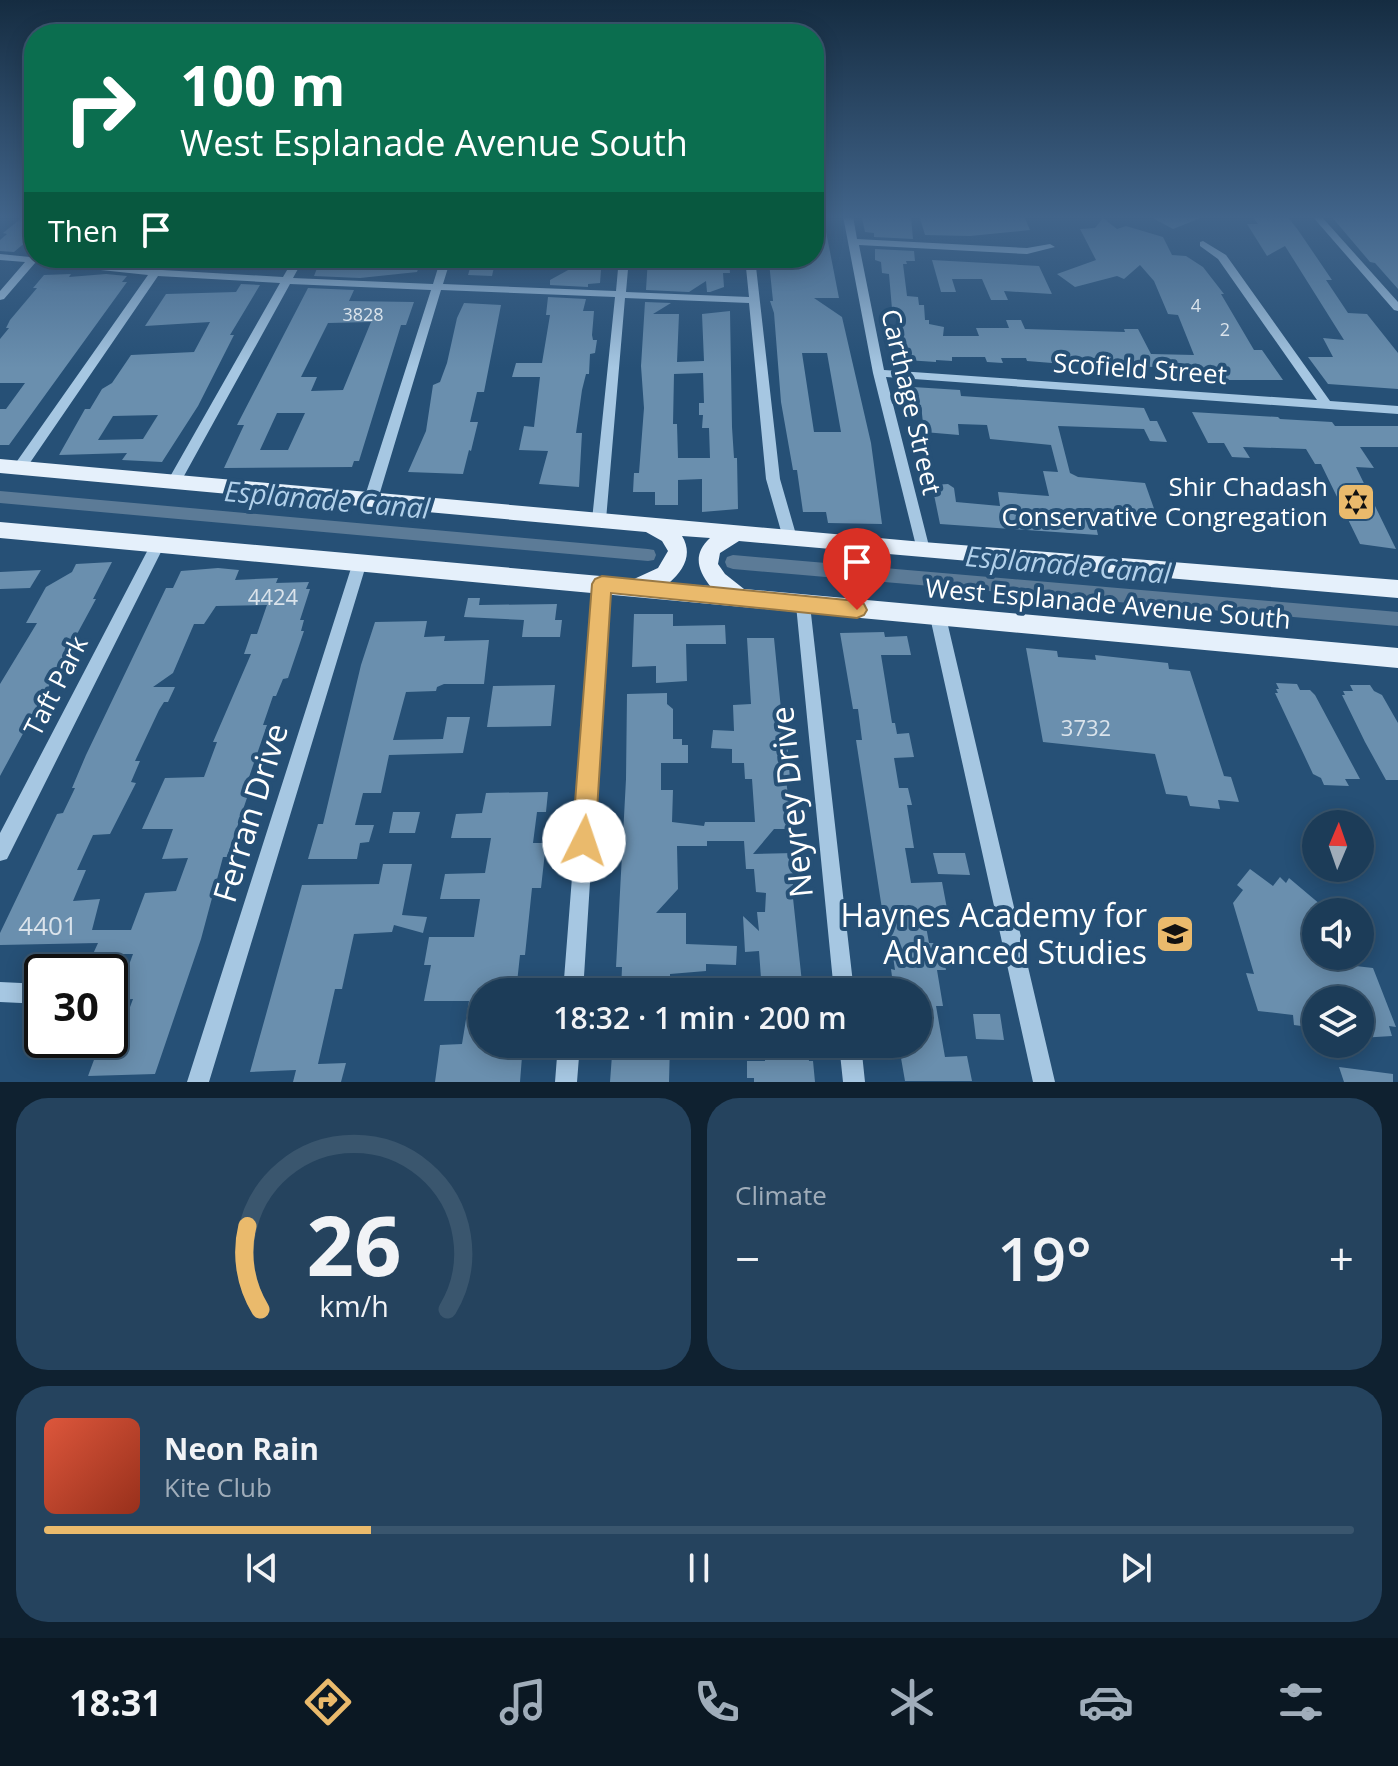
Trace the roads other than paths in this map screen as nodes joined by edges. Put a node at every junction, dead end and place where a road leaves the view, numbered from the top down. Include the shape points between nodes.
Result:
1 (858, 266) edge
2 (1229, 266) edge
3 (1361, 266) edge
4 (26, 268) edge
5 (112, 268) edge
6 (158, 268) edge
7 (294, 268) edge
8 (443, 268) edge
9 (623, 268) edge
10 (751, 268) edge
11 (155, 273) junction
12 (286, 282) junction
13 (436, 288) junction
14 (621, 296) junction
15 (0, 297) edge
16 (753, 300) junction
17 (1398, 308) edge
18 (879, 373) junction
19 (1326, 404) junction
20 (1398, 410) edge
21 (10, 467) edge
22 (174, 482) junction
23 (371, 499) junction
24 (599, 520) junction
25 (647, 525) junction
26 (0, 530) edge
27 (741, 531) junction
28 (790, 538) junction
29 (158, 544) junction
30 (923, 550) junction
31 (360, 562) junction
32 (602, 584) junction
33 (632, 587) junction
34 (1398, 589) edge
35 (740, 599) junction
36 (803, 605) junction
37 (938, 617) junction
38 (1398, 658) edge
39 (0, 852) edge
40 (574, 978) edge
41 (843, 978) edge
42 (0, 992) edge
43 (24, 993) edge
44 (568, 1058) edge
45 (851, 1058) edge
46 (198, 1082) edge
47 (566, 1082) edge
48 (854, 1082) edge
49 (1044, 1082) edge

1 - 18 street, Carthage Street
2 - 19 street
3 - 17 street
4 - 15 street
5 - 11 street
6 - 11 street
7 - 12 street
8 - 13 street
9 - 14 street
10 - 16 street
11 - 12 street
11 - 21 street
12 - 13 street
12 - 22 street
13 - 14 street
13 - 23 street
14 - 16 street
14 - 24 street
16 - 28 street via 773,479
18 - 19 street, Scofield Street
18 - 30 street, Carthage Street
19 - 20 street, Scofield Street
21 - 22 main road
22 - 23 main road
23 - 24 main road
24 - 25 main road
25 - 27 main road
25 - 33 main road via 669,535 679,553 662,577
26 - 29 main road, West Esplanade Avenue South
27 - 28 main road
27 - 35 main road via 719,540 707,559 708,572 717,583
28 - 30 main road
29 - 31 main road, West Esplanade Avenue South
29 - 39 street, Taft Park
30 - 34 main road
31 - 32 main road, West Esplanade Avenue South
31 - 46 street, Ferran Drive
32 - 33 main road, West Esplanade Avenue South
32 - 40 street
33 - 35 main road, West Esplanade Avenue South
35 - 36 main road, West Esplanade Avenue South
36 - 37 main road, West Esplanade Avenue South
36 - 41 street, Neyrey Drive
37 - 38 main road, West Esplanade Avenue South
37 - 49 street
42 - 43 street
44 - 47 street
45 - 48 street

